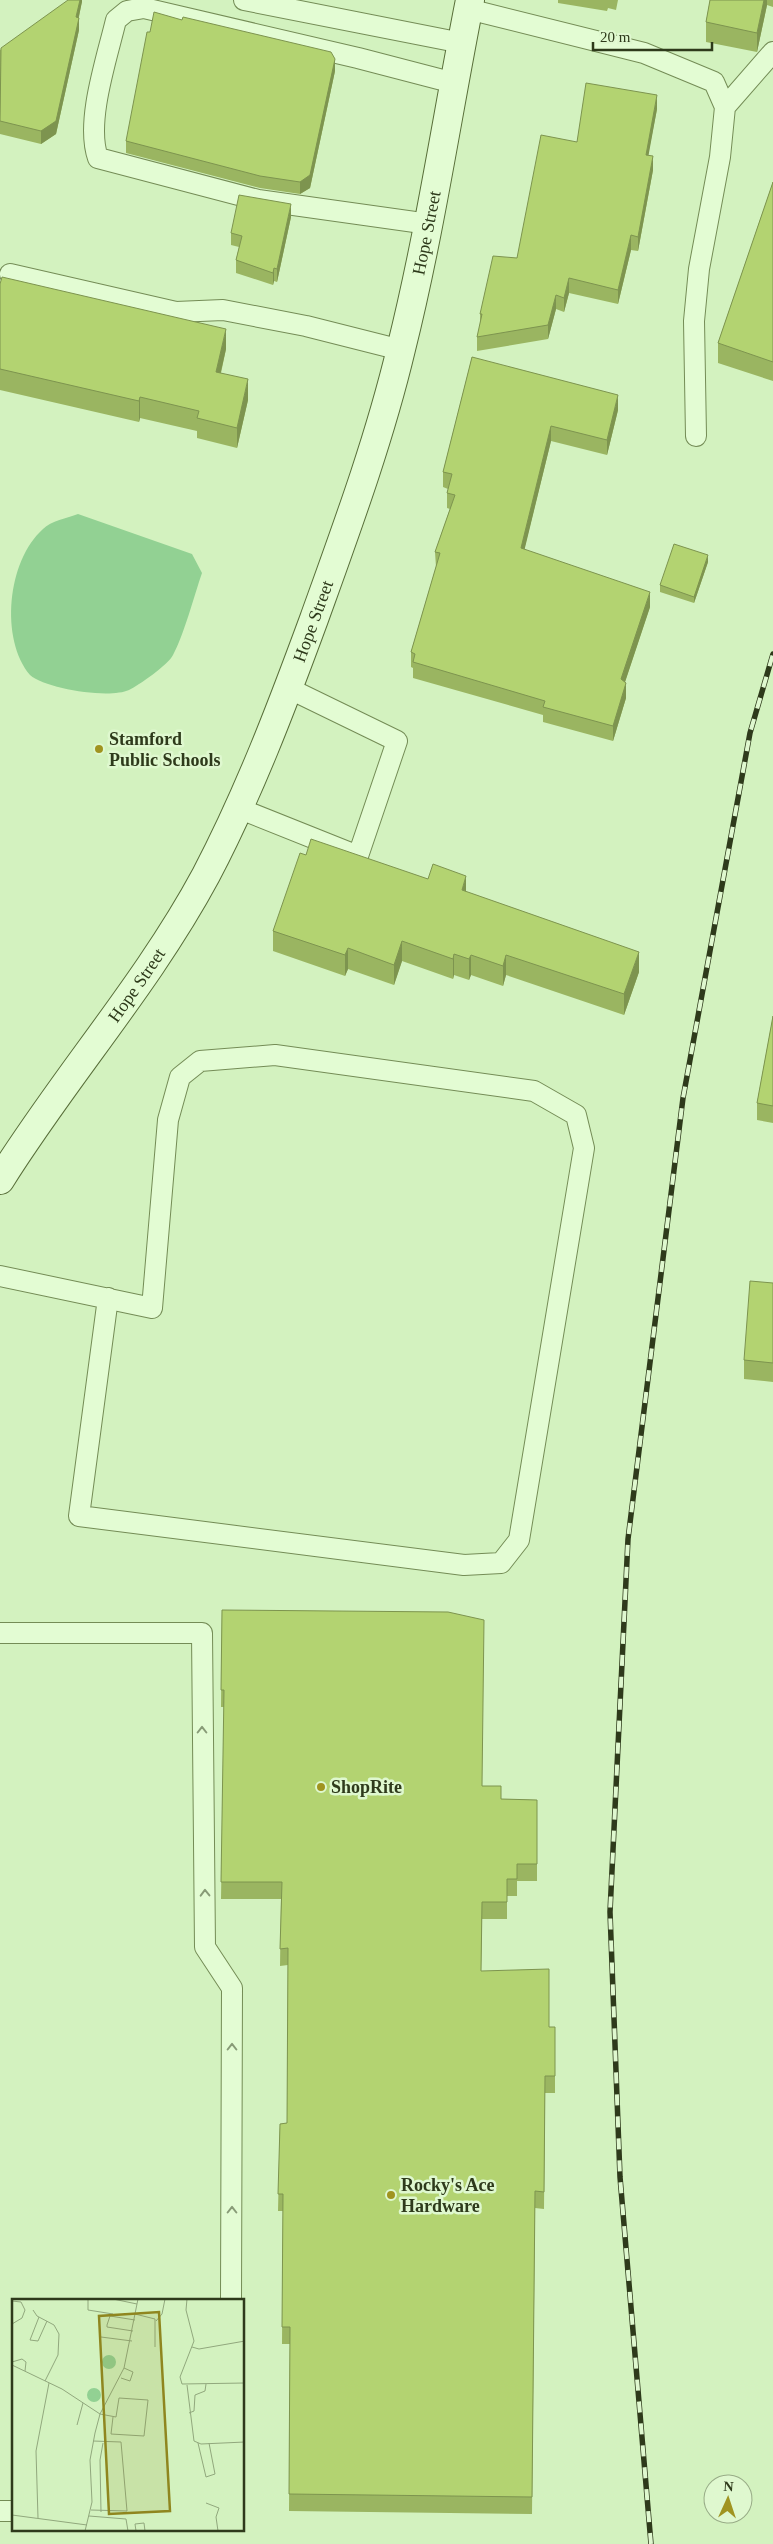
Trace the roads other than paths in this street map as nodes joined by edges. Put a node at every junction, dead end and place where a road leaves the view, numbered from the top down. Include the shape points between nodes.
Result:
1 (244, 0) edge
2 (469, 4) edge
3 (462, 43) junction
4 (773, 52) edge
5 (454, 83) junction
6 (725, 108) junction
7 (429, 224) junction
8 (10, 274) dead end
9 (401, 350) junction
10 (696, 436) dead end
11 (288, 688) junction
12 (238, 808) junction
13 (0, 1180) edge
14 (0, 1276) edge
15 (108, 1298) junction
16 (0, 1633) edge
17 (231, 2299) edge

1 - 3 lane
2 - 3 main road, Hope Street
2 - 6 lane via 644,53 714,82
3 - 5 main road, Hope Street
4 - 6 lane
5 - 7 main road, Hope Street
5 - 7 lane via 144,8 127,11 116,20 93,123 93,144 98,158 258,200
6 - 10 lane via 720,157 699,269 694,321
7 - 9 main road, Hope Street
8 - 9 lane via 176,312 223,310 306,326
9 - 11 main road, Hope Street via 348,526
11 - 12 main road, Hope Street
11 - 12 lane via 397,740 358,856
12 - 13 main road, Hope Street via 204,878 165,942
14 - 15 lane
15 - 15 lane via 152,1308 168,1120 180,1078 200,1061 276,1055 525,1089 576,1115 584,1148 519,1540 501,1563 464,1565 79,1516
17 -> 16 lane via 232,1988 205,1946 202,1633

